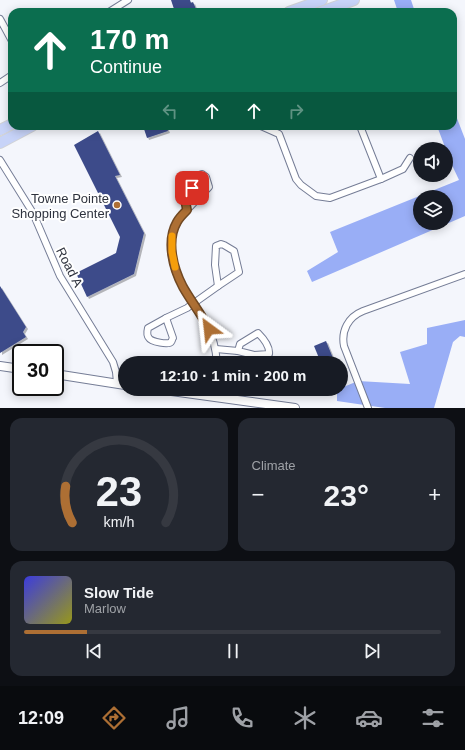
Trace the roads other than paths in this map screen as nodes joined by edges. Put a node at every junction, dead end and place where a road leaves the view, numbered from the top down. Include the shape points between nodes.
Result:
1 (128, 0) edge
2 (322, 0) edge
3 (354, 0) edge
4 (115, 8) edge
5 (300, 8) edge
6 (332, 8) edge
7 (0, 19) edge
8 (8, 34) edge
9 (24, 130) edge
10 (270, 130) edge
11 (362, 130) edge
12 (0, 143) edge
13 (410, 158) dead end
14 (0, 160) edge
15 (381, 179) junction
16 (187, 210) junction
17 (465, 274) edge
18 (218, 286) junction
19 (194, 303) junction
20 (166, 318) junction
21 (216, 349) junction
22 (238, 351) junction
23 (216, 356) edge
24 (0, 366) edge
25 (12, 368) edge
26 (64, 375) edge
27 (118, 377) edge
28 (118, 384) edge
29 (230, 396) edge
30 (295, 408) edge
31 (368, 408) edge

1 - 4 street
2 - 5 highway
3 - 6 highway
7 - 8 street
9 - 12 highway
10 - 15 street via 279,134 296,179 316,196 330,198
11 - 15 street
13 - 15 street via 403,169
14 - 27 street, Road A via 33,213 60,276 113,362
16 - 16 street via 185,200 202,174 210,187
16 - 19 street via 173,230 172,252 180,282
17 - 31 street via 363,311 349,321 344,330 344,346
18 - 18 street via 216,246 221,244 234,251 239,272
18 - 19 street
19 - 20 street
19 - 21 street via 209,329
20 - 20 street via 172,341 167,343 151,340 147,333 148,328
21 - 22 street
21 - 23 street
22 - 22 street via 240,344 258,333 266,343 269,354 254,355
24 - 25 street
26 - 28 street
29 - 30 street

